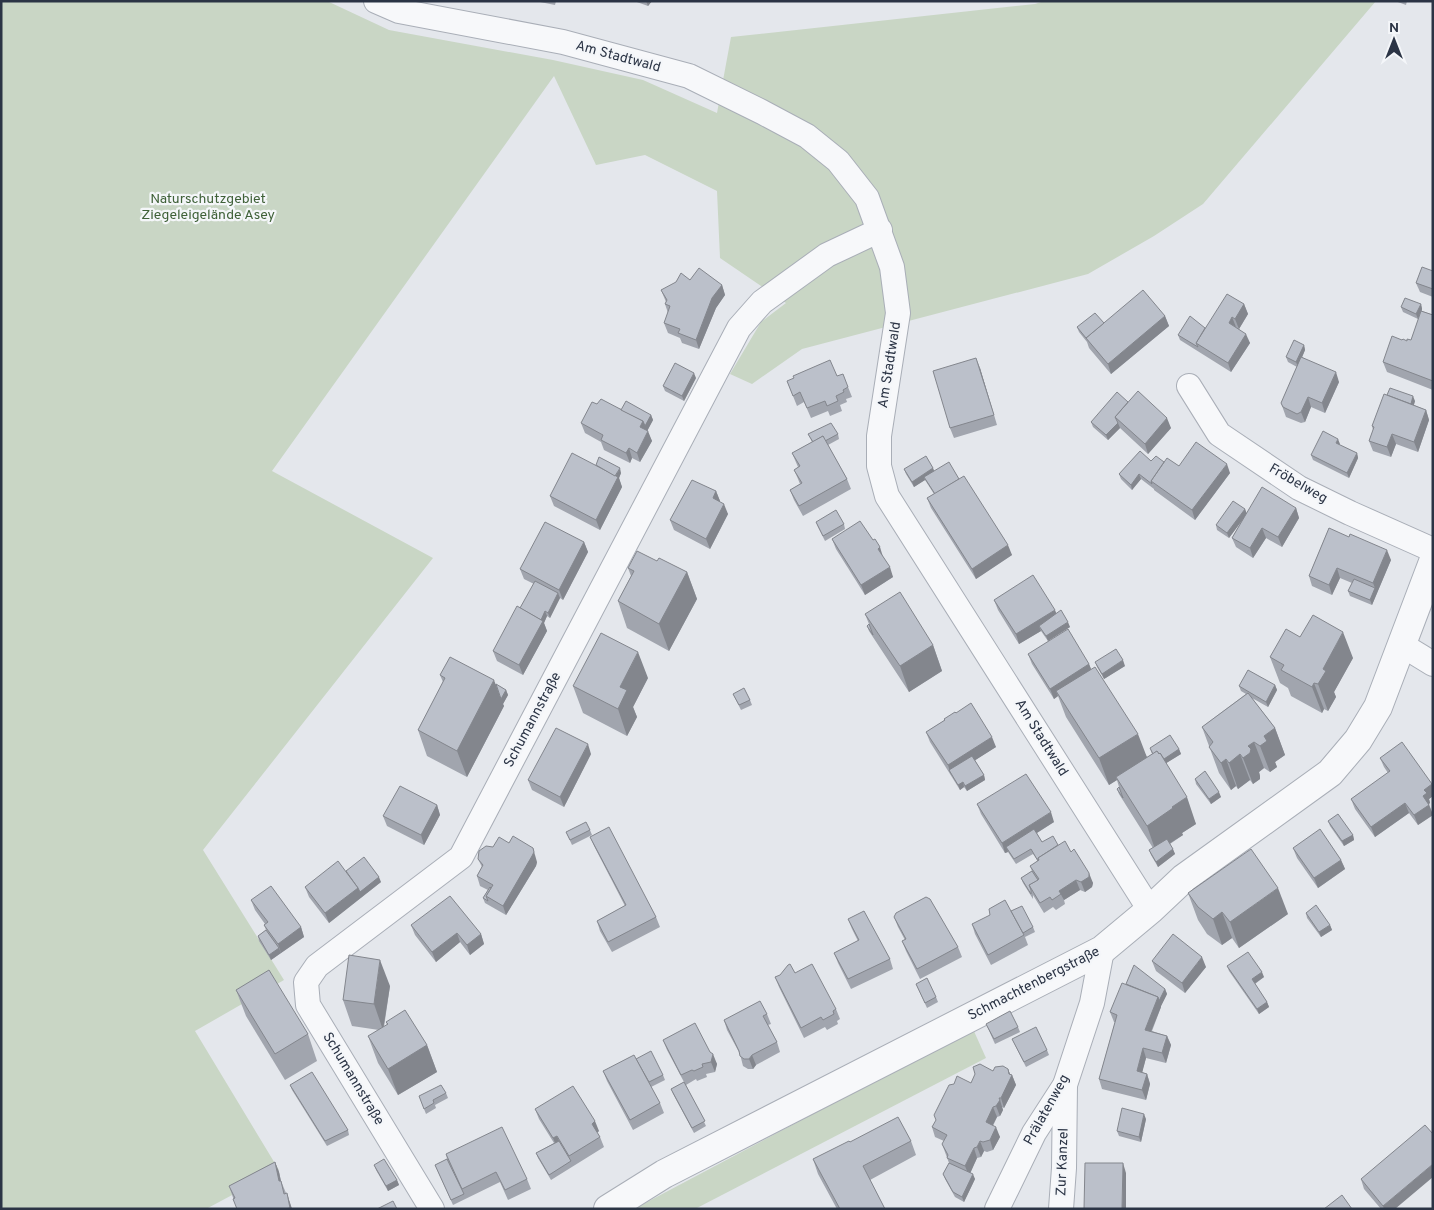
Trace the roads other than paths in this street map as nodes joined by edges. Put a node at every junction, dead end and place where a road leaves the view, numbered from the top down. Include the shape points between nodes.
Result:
1 (376, 1) edge
2 (880, 230) junction
3 (1189, 386) dead end
4 (1433, 550) edge
5 (1433, 562) edge
6 (1402, 645) junction
7 (1433, 664) edge
8 (1150, 910) junction
9 (1102, 950) junction
10 (1065, 1085) junction
11 (432, 1209) edge
12 (608, 1209) edge
13 (997, 1209) edge
14 (1061, 1209) edge

1 - 2 street, Am Stadtwald via 398,11 563,42 689,76 807,136 838,161 867,198
2 - 8 street, Am Stadtwald via 892,267 898,313 879,436 879,466 887,496
2 - 11 street, Schumannstraße via 827,255 762,302 739,328 461,857 317,966 306,982 308,1004
3 - 4 street, Fröbelweg via 1219,434 1299,488
5 - 6 street, Schmachtenbergstraße
6 - 7 street
6 - 8 street, Schmachtenbergstraße via 1378,707 1358,740 1330,772 1184,878
8 - 9 street, Schmachtenbergstraße
9 - 10 street, Prälatenweg via 1092,1003
9 - 12 street, Schmachtenbergstraße via 664,1174
10 - 13 street, Prälatenweg via 1034,1133
10 - 14 street, Zur Kanzel

